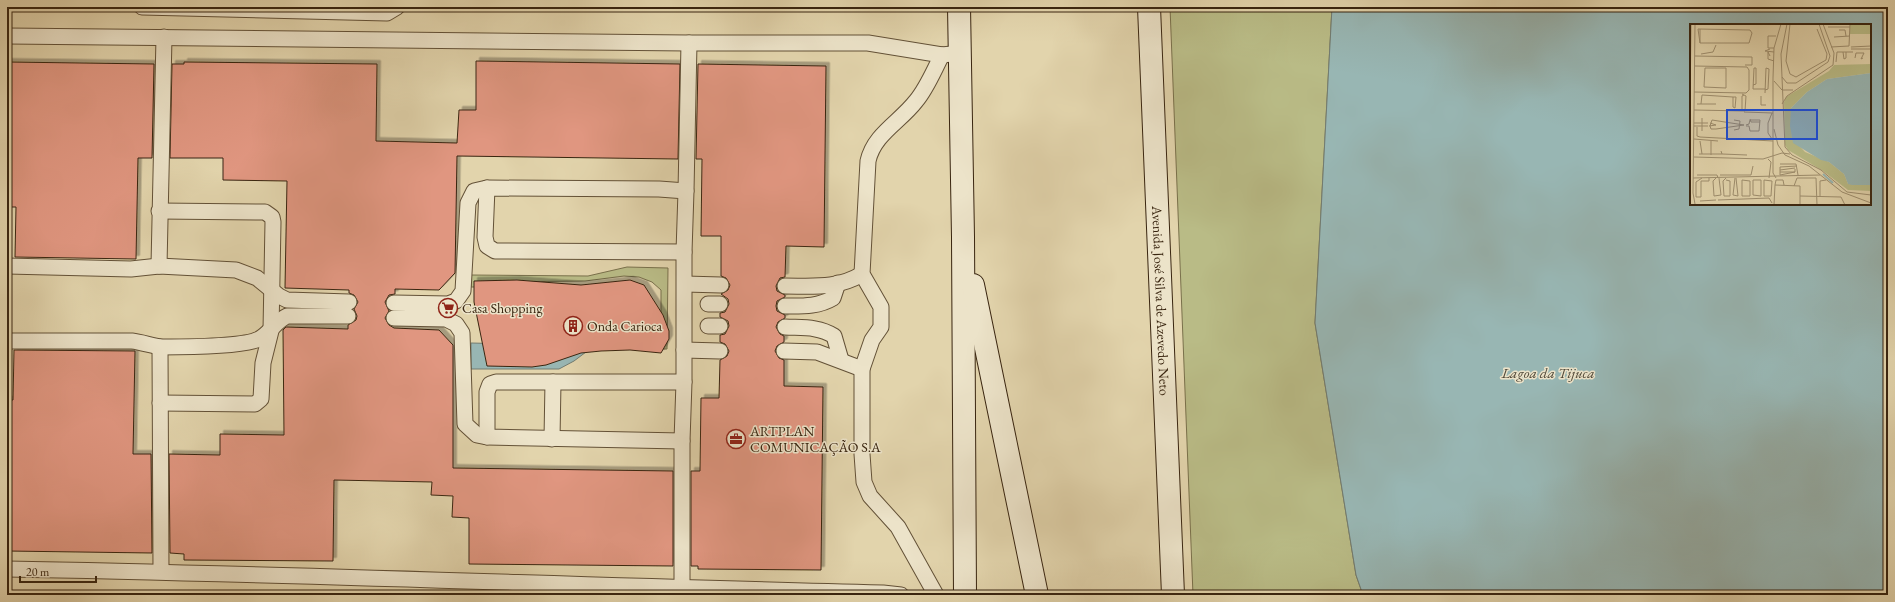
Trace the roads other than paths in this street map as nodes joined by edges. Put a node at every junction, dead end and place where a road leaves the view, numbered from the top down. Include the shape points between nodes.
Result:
1 (142, 7) edge
2 (397, 7) edge
3 (958, 7) edge
4 (1149, 7) edge
5 (7, 36) edge
6 (164, 37) junction
7 (689, 43) junction
8 (951, 54) junction
9 (487, 188) junction
10 (686, 191) junction
11 (159, 211) junction
12 (963, 237) junction
13 (684, 252) junction
14 (7, 266) edge
15 (159, 266) junction
16 (862, 274) junction
17 (838, 283) junction
18 (685, 284) junction
19 (721, 285) dead end
20 (785, 286) dead end
21 (273, 290) junction
22 (785, 306) dead end
23 (785, 327) dead end
24 (271, 331) junction
25 (7, 341) edge
26 (160, 347) junction
27 (684, 350) junction
28 (720, 351) dead end
29 (784, 351) dead end
30 (841, 360) junction
31 (862, 369) junction
32 (553, 382) junction
33 (684, 382) junction
34 (160, 403) junction
35 (487, 437) junction
36 (552, 439) junction
37 (682, 441) junction
38 (7, 569) edge
39 (161, 571) junction
40 (682, 588) junction
41 (901, 595) edge
42 (936, 595) edge
43 (966, 595) edge
44 (1037, 595) edge
45 (1173, 595) edge

1 - 2 lane via 387,13
3 - 8 street
4 - 45 street, Avenida José Silva de Azevedo Neto
5 - 6 lane
6 - 7 lane
6 - 11 lane
7 - 8 lane via 868,43
7 - 10 lane
8 - 12 street
8 - 16 lane via 916,101 876,141 870,151
9 - 10 lane
9 - 13 lane via 485,237 487,246 495,250
9 - 35 lane via 474,191 468,203 463,291 456,301 394,311 446,319 456,324 462,333 466,424 477,435
10 - 13 lane
11 - 15 lane
11 - 21 lane via 265,212 272,217 273,222
12 - 43 street
12 - 44 street
13 - 18 lane
14 - 15 lane via 131,269
15 - 21 lane via 236,270 257,278
16 - 17 lane via 849,282
16 - 31 lane via 881,307 881,326 872,340
17 - 20 lane via 826,286
17 - 22 lane via 833,298 824,303 813,306
18 - 19 lane
18 - 27 lane
21 - 24 lane
21 - 24 lane via 287,300 349,309 287,316
23 - 30 lane via 825,330 834,336
24 - 26 lane via 258,339 240,344
24 - 34 lane via 262,363 261,399 255,404
25 - 26 lane via 132,341
26 - 34 lane
27 - 28 lane
27 - 33 lane
29 - 30 lane via 817,352
30 - 31 lane
31 - 42 lane via 864,482 870,496 898,527
32 - 33 lane
32 - 35 lane via 490,384 487,392
32 - 36 lane
33 - 37 lane
34 - 39 lane
35 - 36 lane
36 - 37 lane
37 - 40 lane
38 - 39 lane
39 - 40 lane
40 - 41 lane

